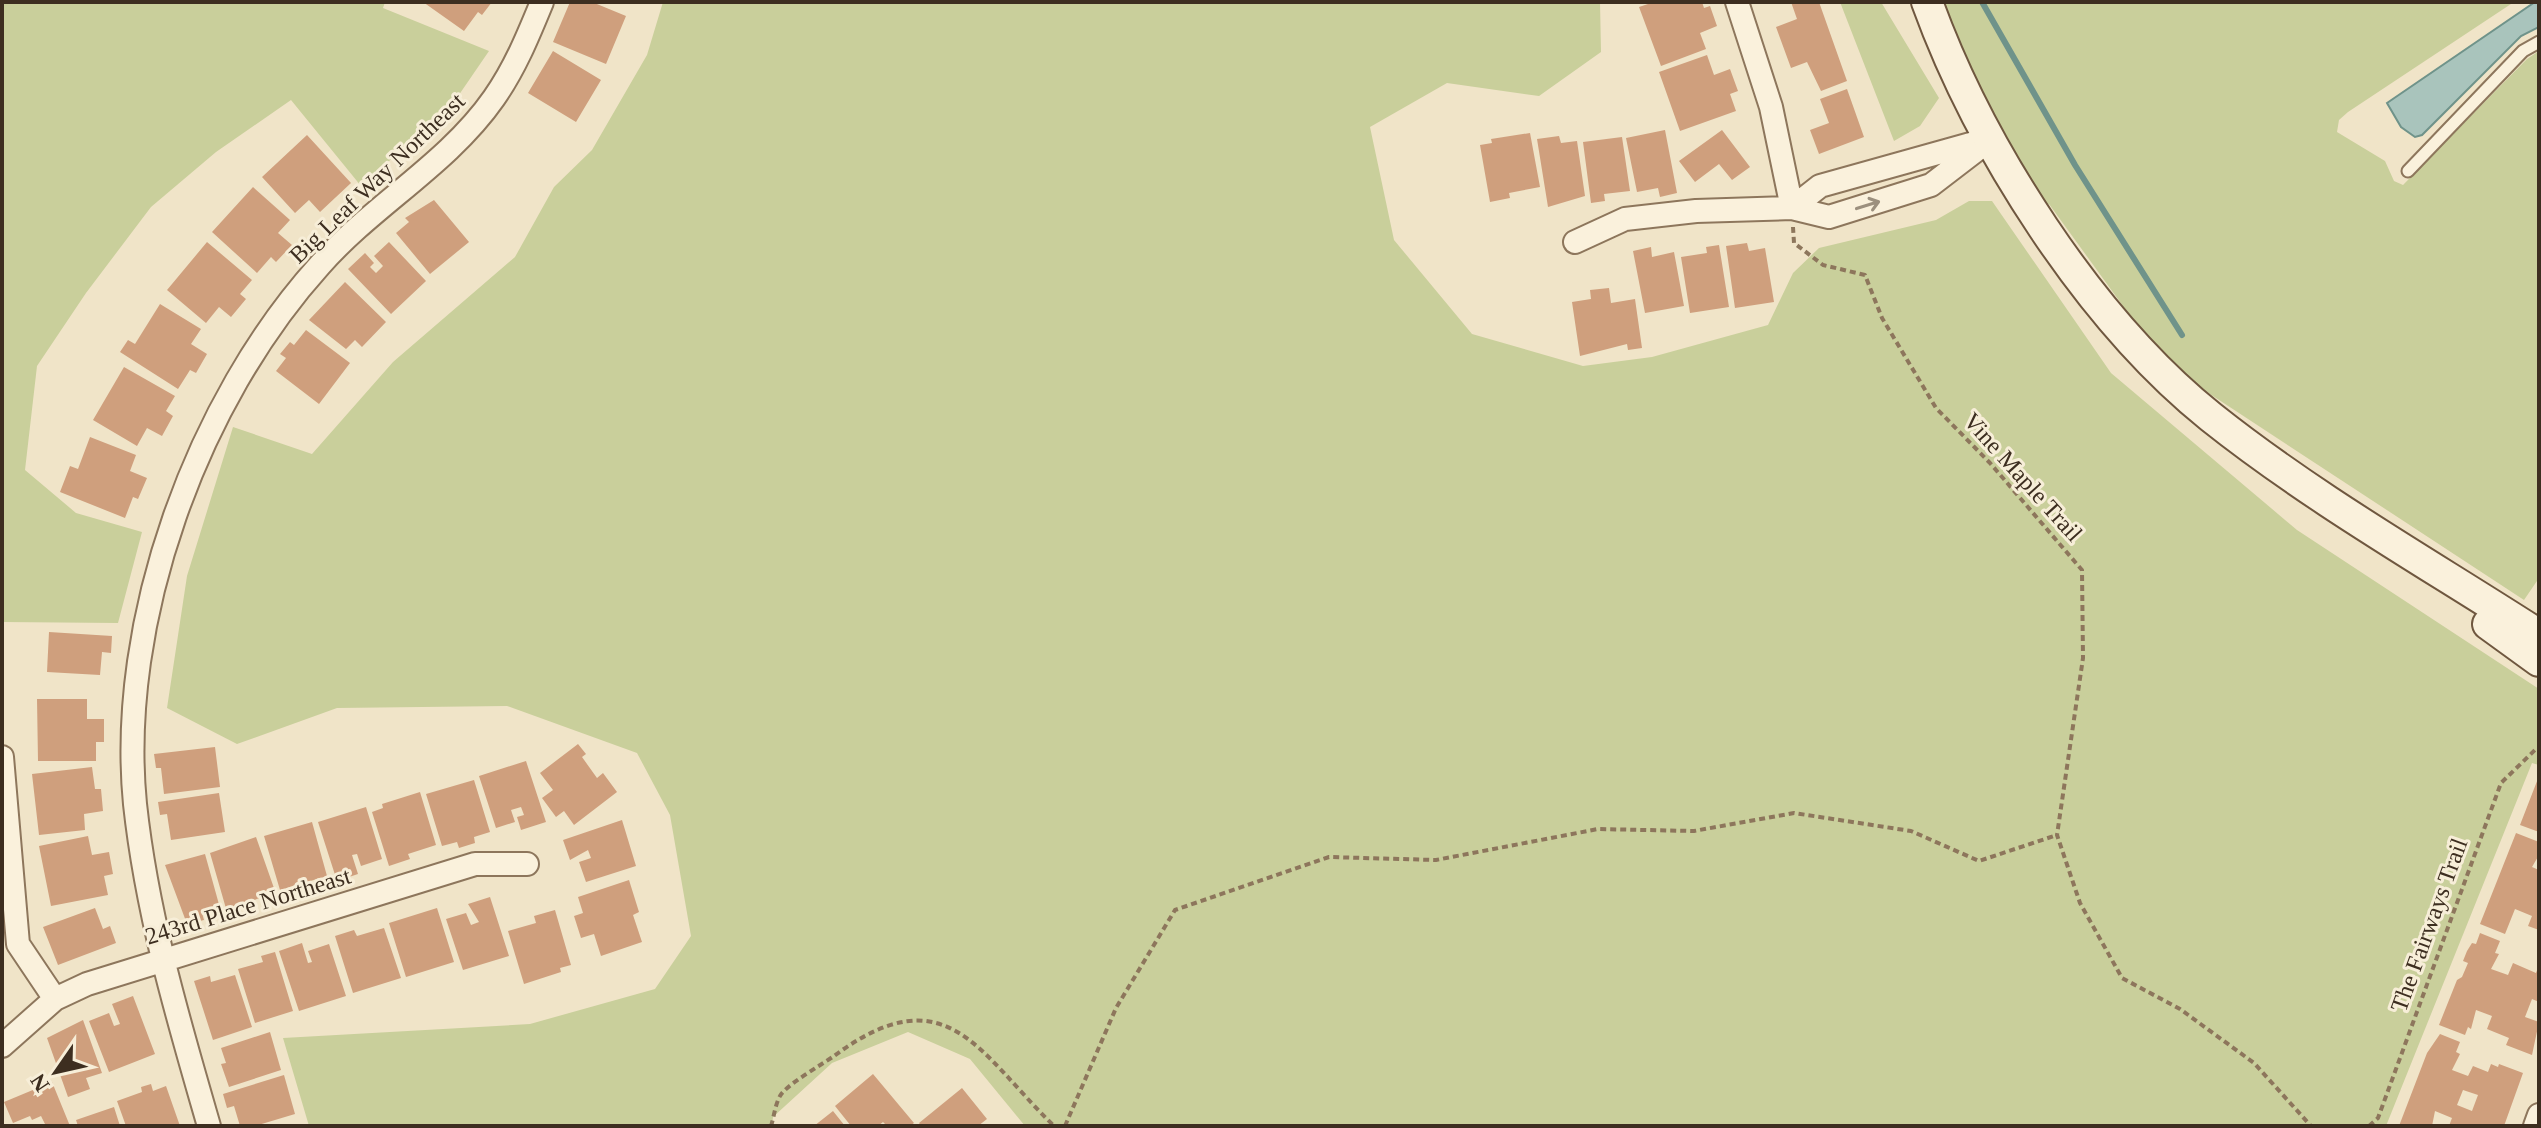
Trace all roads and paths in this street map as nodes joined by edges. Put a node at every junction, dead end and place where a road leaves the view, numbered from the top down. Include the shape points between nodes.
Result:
1 (542, 2) edge
2 (1737, 2) edge
3 (1927, 2) edge
4 (2539, 42) edge
5 (1991, 139) junction
6 (2408, 171) dead end
7 (1792, 208) junction
8 (1575, 242) dead end
9 (2438, 571) junction
10 (2539, 635) edge
11 (2539, 661) edge
12 (2539, 750) edge
13 (2, 757) edge
14 (2057, 835) junction
15 (527, 864) dead end
16 (161, 960) junction
17 (55, 999) junction
18 (2, 1046) edge
19 (2539, 1115) edge
20 (209, 1126) edge
21 (771, 1126) edge
22 (1054, 1126) edge
23 (1065, 1126) edge
24 (2311, 1126) edge
25 (2369, 1126) edge
26 (2535, 1126) edge

1 - 16 street, Big Leaf Way Northeast via 520,57 492,101 460,138 361,223 269,329 211,430 188,484 151,600 136,706 135,800
2 - 7 street via 1771,107
3 - 5 main road via 1957,76
4 - 6 lane via 2523,51
5 - 7 street via 1820,186
7 -> 5 street via 1829,217 1931,185
5 - 9 main road via 2086,285 2184,393 2281,470
7 - 8 street via 1625,219
7 - 14 path, Vine Maple Trail via 1794,243 1823,265 1865,275 1882,318 1936,408 2082,570 2083,658
9 - 10 main road
9 - 11 main road via 2463,606
12 - 25 path, The Fairways Trail via 2501,783 2378,1118
13 - 17 street via 18,944
14 - 23 path via 1979,861 1911,831 1794,813 1694,831 1598,829 1436,860 1329,857 1175,910 1116,1008
14 - 24 path via 2080,903 2122,978 2180,1009 2254,1063
15 - 16 street, 243rd Place Northeast via 475,864
16 - 17 street, 243rd Place Northeast
16 - 20 street, Big Leaf Way Northeast
17 - 18 street, 243rd Place Northeast
19 - 26 street
21 - 22 path via 780,1094 862,1035 918,1018 956,1027

